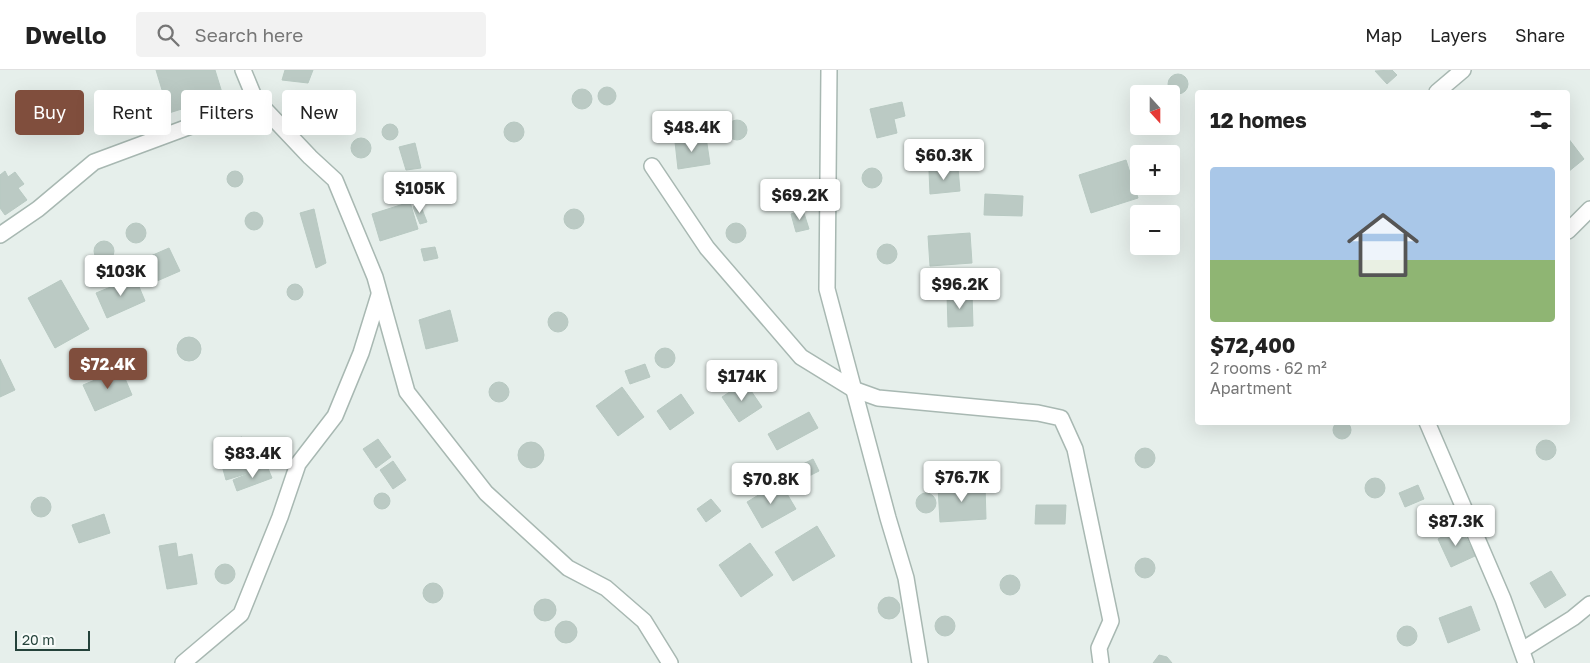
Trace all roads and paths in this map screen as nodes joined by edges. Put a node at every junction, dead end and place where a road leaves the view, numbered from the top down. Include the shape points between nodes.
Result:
1 (243, 70) edge
2 (829, 70) edge
3 (1463, 70) edge
4 (251, 90) edge
5 (1439, 90) edge
6 (272, 117) edge
7 (181, 130) edge
8 (652, 166) dead end
9 (1590, 209) edge
10 (1570, 229) edge
11 (0, 235) edge
12 (380, 295) junction
13 (853, 389) junction
14 (1428, 425) edge
15 (1590, 604) edge
16 (1524, 657) edge
17 (184, 663) edge
18 (670, 663) edge
19 (920, 663) edge
20 (1101, 663) edge

1 - 4 street
2 - 13 street via 827,289
3 - 5 street
6 - 12 street via 335,180
7 - 11 street via 94,162 38,209
8 - 13 street via 707,248 801,357
9 - 10 street
12 - 17 street via 335,416 298,464 241,614
12 - 18 street via 407,392 486,493 568,568 606,588 644,621
13 - 19 street via 906,578
13 - 20 street via 878,398 1061,418 1075,448 1111,620 1100,648
14 - 16 street via 1503,599
15 - 16 street

